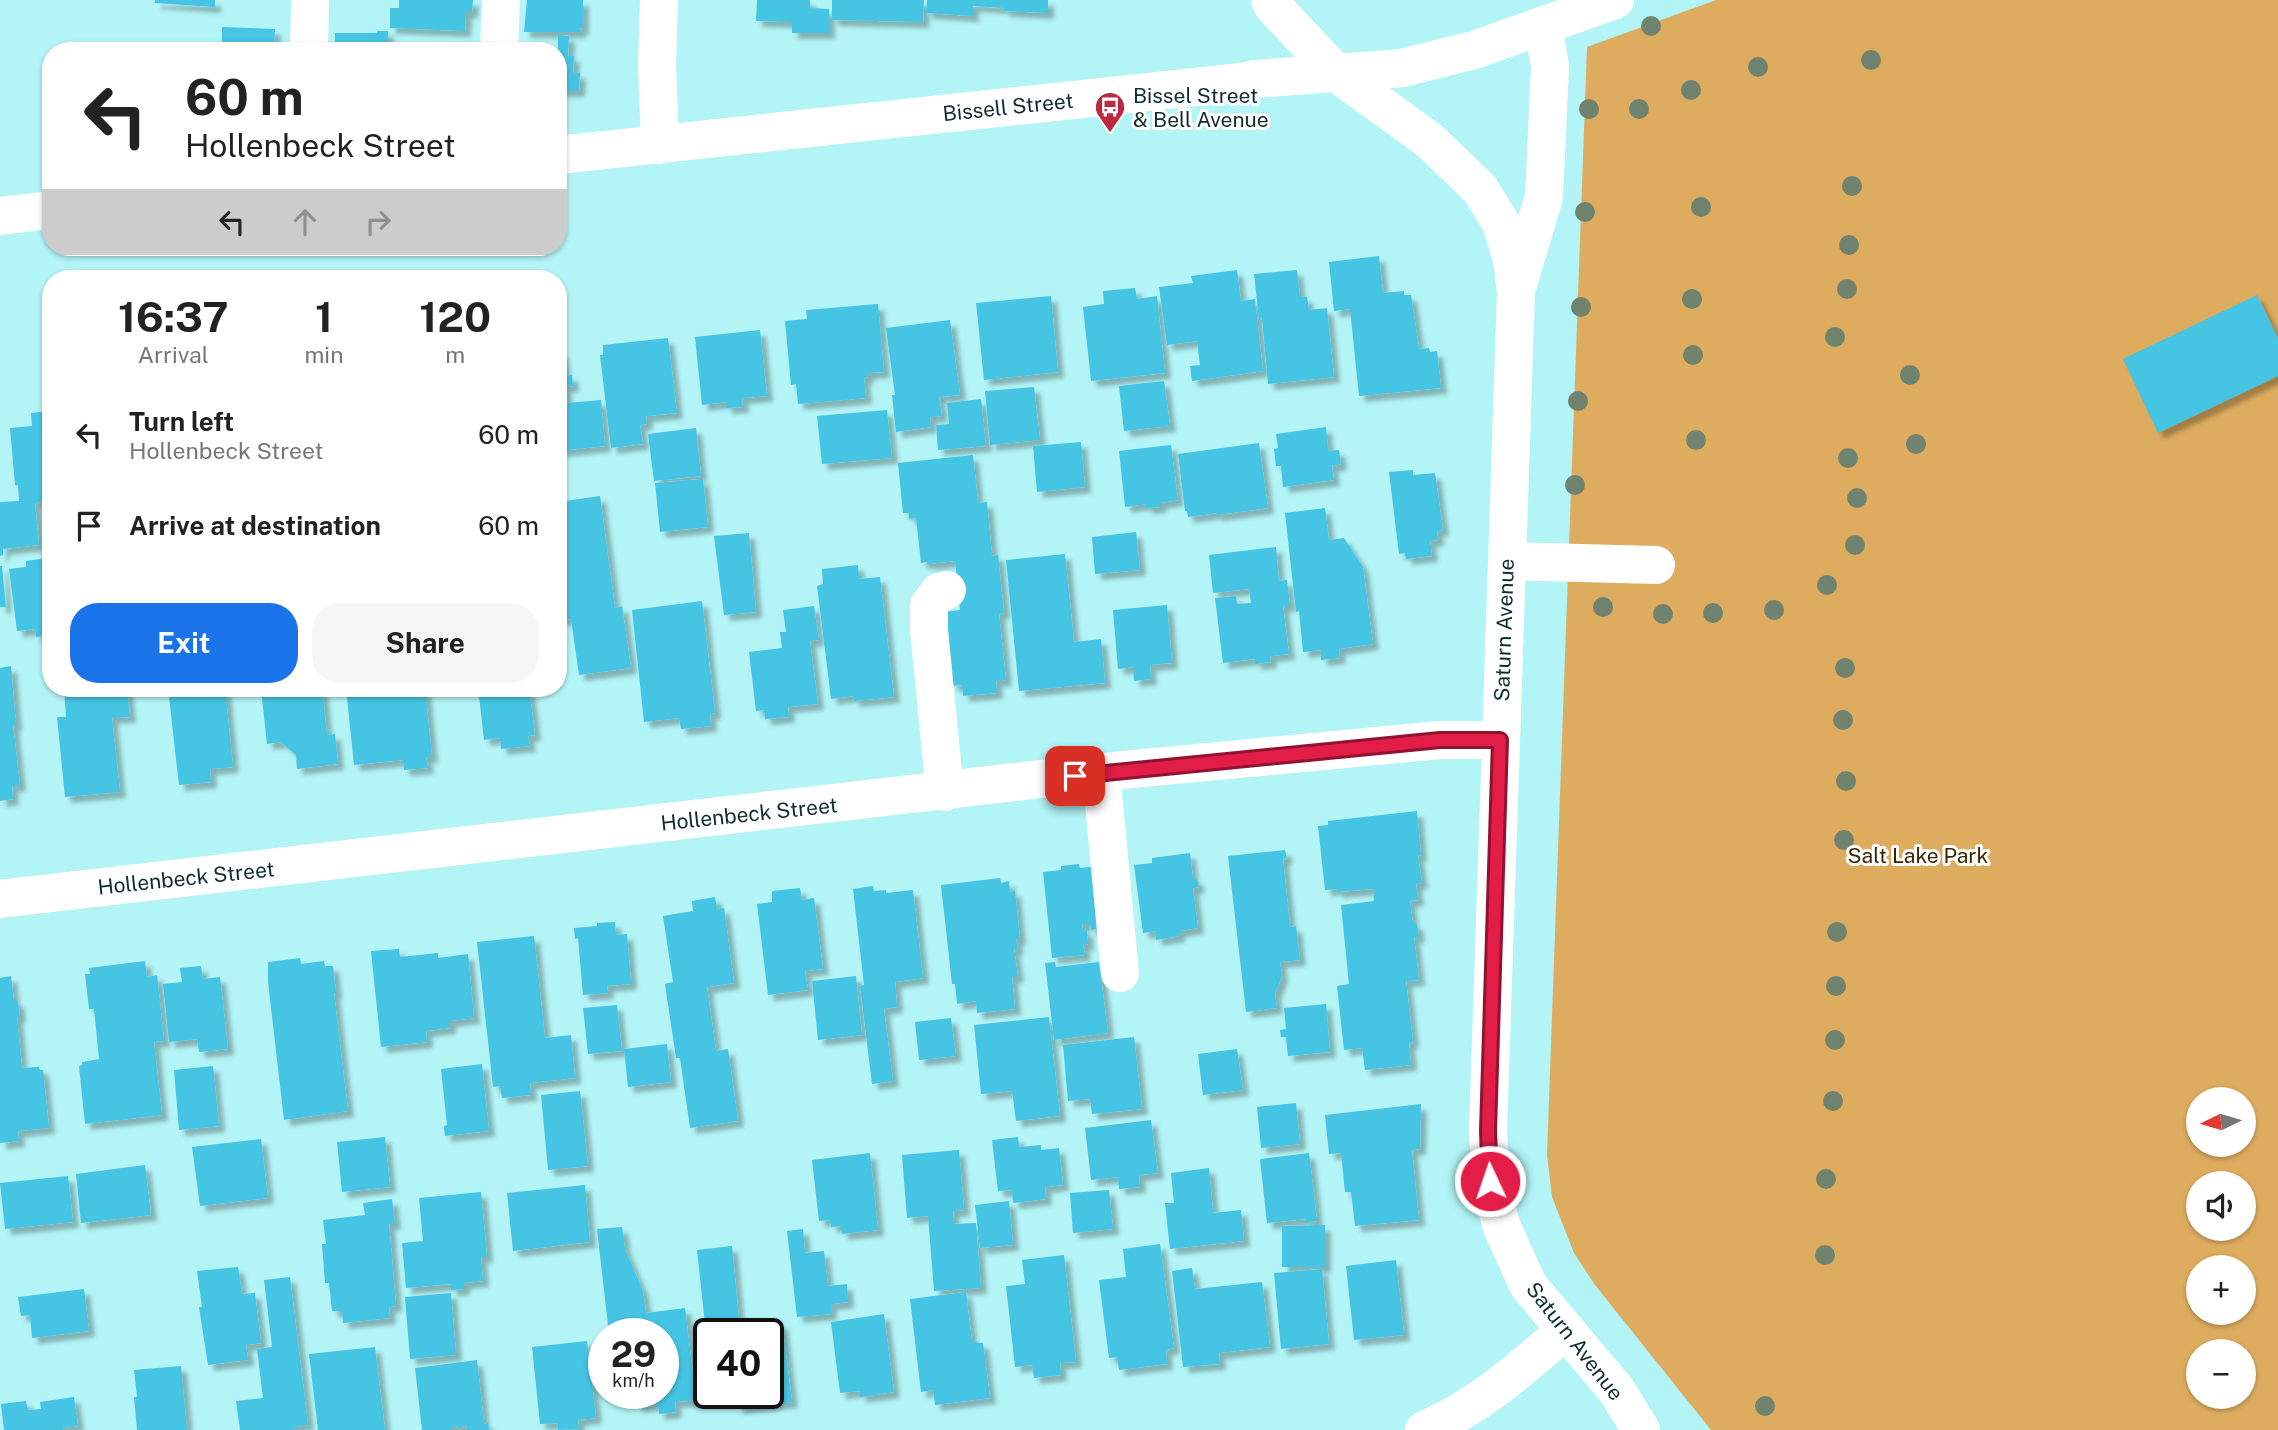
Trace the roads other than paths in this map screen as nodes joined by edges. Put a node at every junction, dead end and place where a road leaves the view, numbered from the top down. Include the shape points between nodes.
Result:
1 (310, 0) edge
2 (501, 0) edge
3 (659, 0) edge
4 (1270, 0) edge
5 (1615, 0) edge
6 (1543, 26) junction
7 (309, 42) edge
8 (499, 42) edge
9 (1335, 72) junction
10 (660, 145) junction
11 (567, 154) edge
12 (42, 211) edge
13 (0, 216) edge
14 (1516, 292) junction
15 (1507, 561) junction
16 (1656, 565) dead end
17 (947, 590) dead end
18 (1500, 740) junction
19 (1101, 772) junction
20 (945, 792) junction
21 (0, 899) edge
22 (1120, 973) dead end
23 (1566, 1330) junction
24 (1424, 1430) edge
25 (1641, 1430) edge

1 - 7 street
2 - 8 street
3 - 10 street
4 - 9 street, Saturn Avenue
5 - 6 street, Bissell Street
6 - 9 street, Bissell Street via 1475,50 1402,68
6 - 14 street via 1550,66 1544,197
9 - 10 street, Bissell Street
9 - 14 street, Saturn Avenue via 1429,140 1480,189 1501,223
10 - 11 street, Bissell Street
12 - 13 street
14 - 15 street, Saturn Avenue
15 - 16 street
15 - 18 street, Saturn Avenue
17 - 20 street via 939,592 929,605
18 - 19 street, Hollenbeck Street via 1440,740
18 - 23 street, Saturn Avenue via 1490,1181 1500,1225 1528,1285
19 - 20 street, Hollenbeck Street
19 - 22 street
20 - 21 street, Hollenbeck Street
23 - 24 street via 1508,1380 1449,1420
23 - 25 street, Saturn Avenue via 1617,1391

